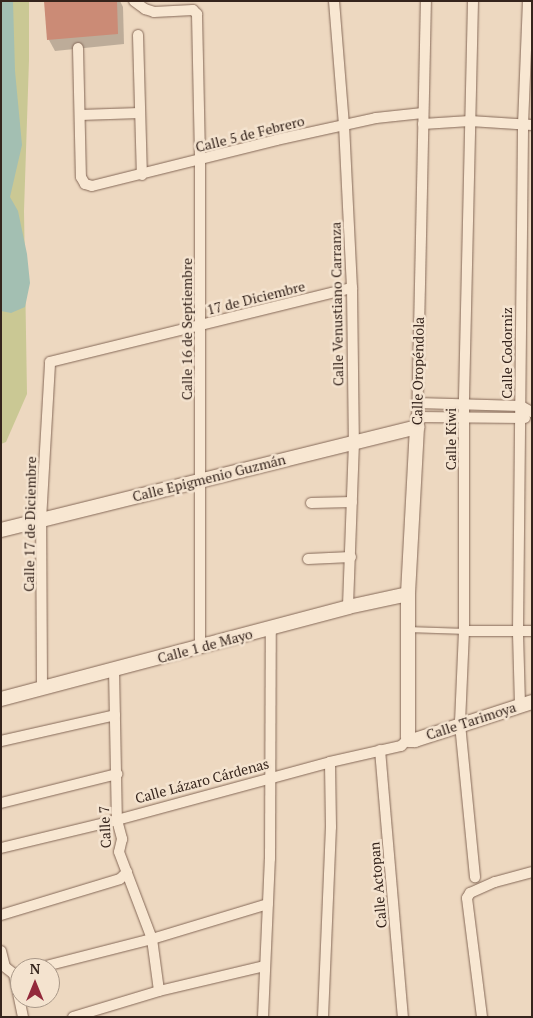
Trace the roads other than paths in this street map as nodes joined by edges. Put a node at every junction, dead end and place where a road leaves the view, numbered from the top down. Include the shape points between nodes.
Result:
1 (134, 1) edge
2 (334, 1) edge
3 (426, 1) edge
4 (473, 1) edge
5 (528, 1) edge
6 (138, 36) dead end
7 (78, 48) dead end
8 (140, 113) junction
9 (80, 115) junction
10 (423, 119) junction
11 (470, 122) junction
12 (344, 125) junction
13 (527, 125) edge
14 (200, 160) junction
15 (142, 175) junction
16 (352, 288) junction
17 (201, 326) junction
18 (51, 360) joint
19 (417, 403) junction
20 (464, 403) junction
21 (521, 406) junction
22 (532, 412) edge
23 (532, 416) edge
24 (465, 419) junction
25 (521, 420) junction
26 (417, 422) junction
27 (354, 442) junction
28 (200, 481) junction
29 (352, 502) junction
30 (311, 503) dead end
31 (42, 520) junction
32 (1, 530) edge
33 (351, 558) junction
34 (308, 559) dead end
35 (408, 594) junction
36 (348, 607) junction
37 (271, 628) junction
38 (408, 629) junction
39 (464, 631) junction
40 (532, 631) edge
41 (518, 632) junction
42 (200, 648) junction
43 (114, 669) junction
44 (42, 688) junction
45 (1, 698) edge
46 (526, 704) edge
47 (115, 715) junction
48 (460, 724) junction
49 (409, 740) junction
50 (1, 741) edge
51 (380, 750) junction
52 (330, 762) junction
53 (117, 774) junction
54 (269, 777) junction
55 (1, 803) edge
56 (140, 812) junction
57 (117, 820) junction
58 (122, 840) junction
59 (1, 848) edge
60 (127, 872) junction
61 (532, 872) edge
62 (475, 876) dead end
63 (268, 904) junction
64 (1, 915) edge
65 (152, 939) junction
66 (1, 951) edge
67 (60, 962) edge
68 (265, 966) junction
69 (3, 973) edge
70 (158, 991) junction
71 (74, 1017) edge
72 (263, 1017) edge
73 (323, 1017) edge
74 (403, 1017) edge
75 (482, 1017) edge

1 - 14 street, Calle 16 de Septiembre via 154,12 195,11
2 - 12 street, Calle Venustiano Carranza
3 - 10 street, Calle Oropéndola
4 - 11 street, Calle Kiwi
5 - 13 street, Calle Codorniz
6 - 8 street
7 - 9 street
8 - 9 street
8 - 15 street
9 - 15 street, Calle 5 de Febrero via 81,177 85,184 92,186
10 - 11 street, Calle 5 de Febrero
10 - 12 street, Calle 5 de Febrero via 376,118
10 - 19 street, Calle Oropéndola
11 - 13 street, Calle 5 de Febrero
11 - 20 street, Calle Kiwi
12 - 14 street, Calle 5 de Febrero
12 - 16 street, Calle Venustiano Carranza
13 - 21 street, Calle Codorniz
14 - 15 street, Calle 5 de Febrero
14 - 17 street, Calle 16 de Septiembre
16 - 17 street, 17 de Diciembre
16 - 27 street, Calle Venustiano Carranza
17 - 18 street, 17 de Diciembre
17 - 28 street, Calle 16 de Septiembre
18 - 31 street, Calle 17 de Diciembre
19 - 20 street
19 - 26 street, Calle Oropéndola
20 - 21 street
20 - 24 street, Calle Kiwi
21 - 22 street
21 - 25 street, Calle Codorniz
23 - 25 street
24 - 25 street
24 - 26 street
24 - 39 street, Calle Kiwi
25 - 41 street, Calle Codorniz
26 - 27 street, Calle Epigmenio Guzmán
26 - 35 street, Calle Oropéndola
27 - 28 street, Calle Epigmenio Guzmán
27 - 29 street, Calle Venustiano Carranza
28 - 31 street, Calle Epigmenio Guzmán
28 - 42 street, Calle 16 de Septiembre
29 - 30 street
29 - 33 street, Calle Venustiano Carranza
31 - 32 street, Calle Epigmenio Guzmán
31 - 44 street, Calle 17 de Diciembre
33 - 34 street
33 - 36 street, Calle Venustiano Carranza
35 - 36 street, Calle 1 de Mayo
35 - 38 street, Calle Oropéndola
36 - 37 street, Calle 1 de Mayo
37 - 42 street, Calle 1 de Mayo
37 - 54 street
38 - 39 lane
38 - 49 street, Calle Oropéndola
39 - 41 street
39 - 48 street, Calle Kiwi
40 - 41 street
41 - 46 street, Calle Codorniz
42 - 43 street, Calle 1 de Mayo
43 - 44 street, Calle 1 de Mayo
43 - 47 street, Calle 7
44 - 45 street, Calle 1 de Mayo
46 - 48 street, Calle Tarimoya
47 - 50 street
47 - 53 street, Calle 7
48 - 49 street, Calle Tarimoya
48 - 62 street, Calle Kiwi
49 - 51 street, Calle Lázaro Cárdenas via 401,746
51 - 52 street, Calle Lázaro Cárdenas
51 - 74 street, Calle Actopan
52 - 54 street, Calle Lázaro Cárdenas
52 - 73 street via 331,827
53 - 55 street
53 - 57 street, Calle 7
54 - 56 street, Calle Lázaro Cárdenas
54 - 63 street
56 - 57 street, Calle Lázaro Cárdenas
56 - 58 street via 125,827
57 - 58 street, Calle 7
57 - 59 street, Calle Lázaro Cárdenas
58 - 60 street, Calle 7 via 119,852
60 - 64 street via 120,879
60 - 65 street, Calle 7
61 - 75 street via 495,882 470,893 468,898
63 - 65 street
63 - 68 street
65 - 67 street
65 - 70 street, Calle 7
66 - 69 street
68 - 70 street
68 - 72 street
70 - 71 street

